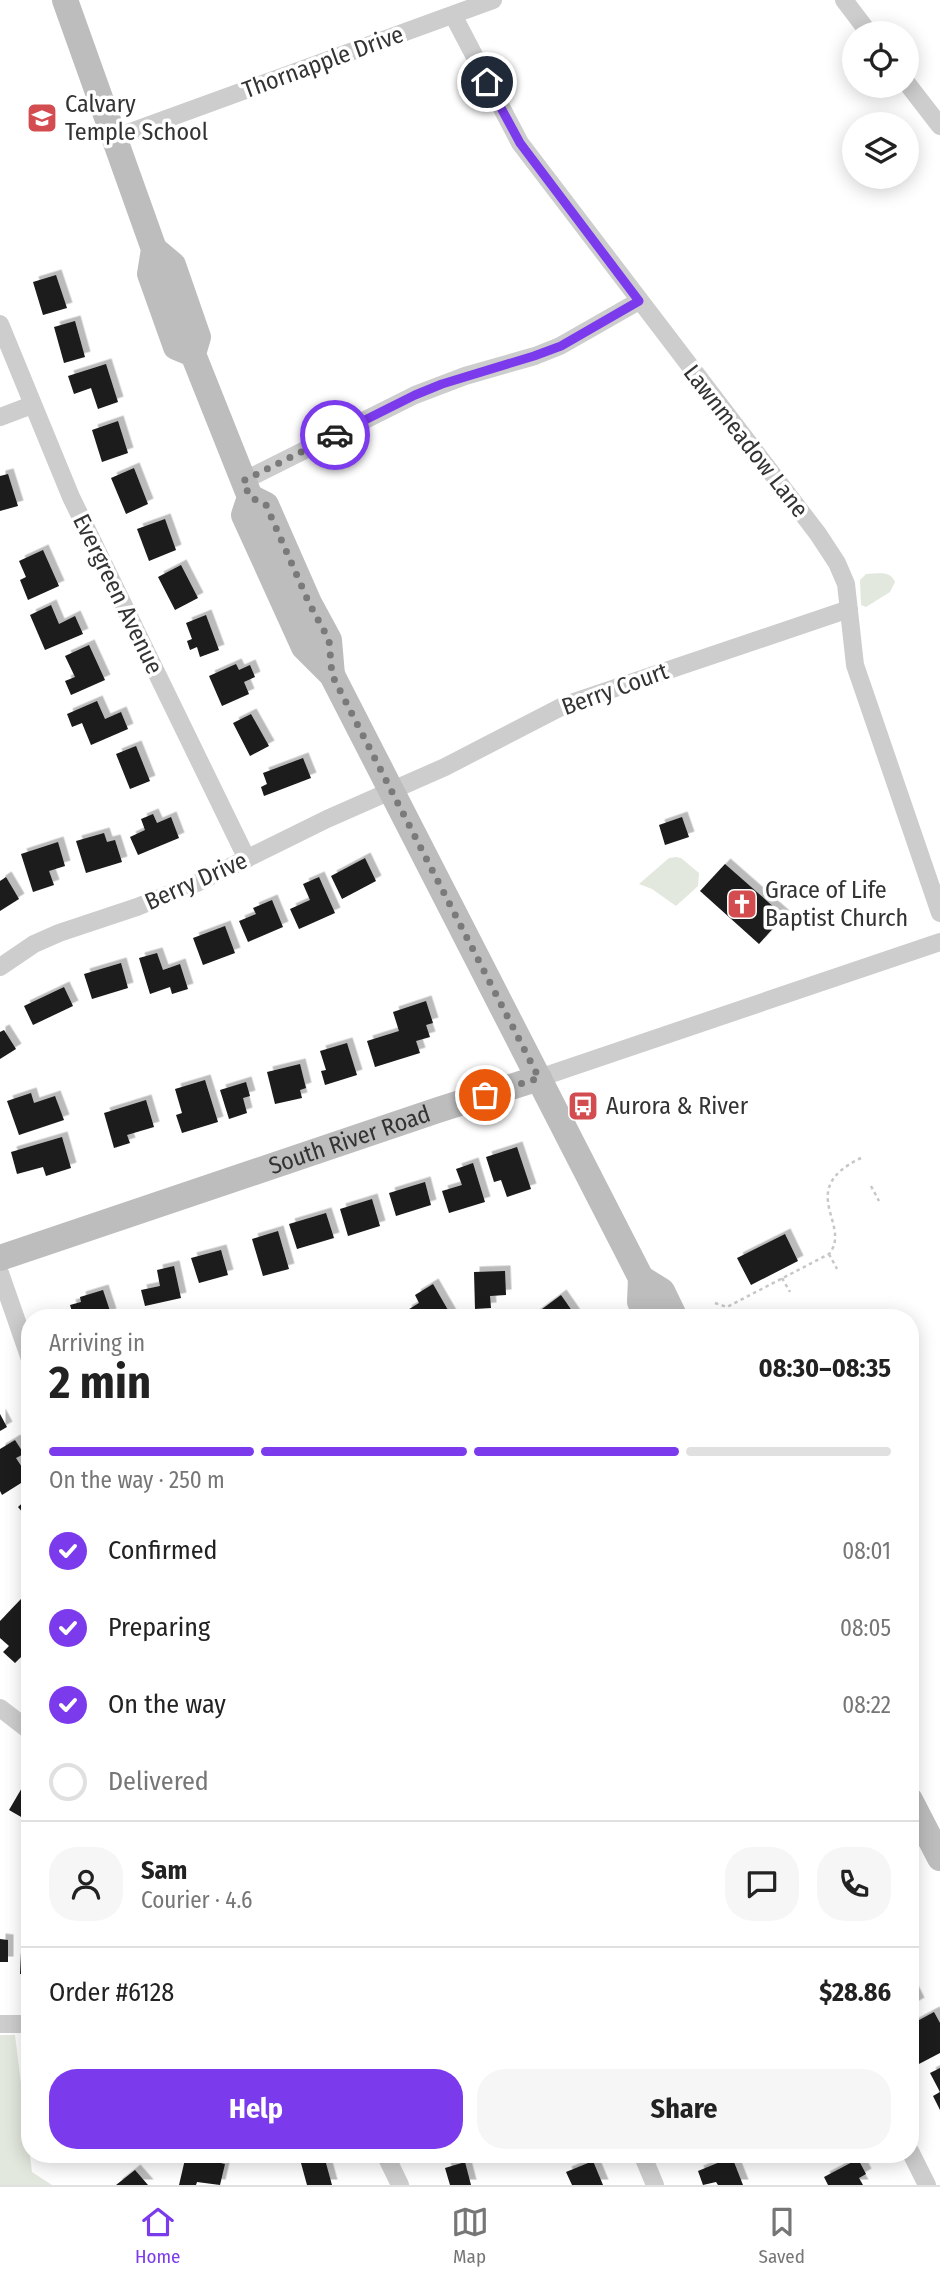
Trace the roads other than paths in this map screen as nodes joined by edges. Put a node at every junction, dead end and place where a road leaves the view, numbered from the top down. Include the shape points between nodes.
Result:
1 (65, 0) edge
2 (493, 0) edge
3 (844, 0) edge
4 (453, 15) junction
5 (860, 21) edge
6 (918, 98) edge
7 (940, 126) edge
8 (114, 138) junction
9 (639, 301) junction
10 (0, 324) edge
11 (32, 405) junction
12 (0, 417) edge
13 (247, 489) junction
14 (849, 609) junction
15 (391, 791) junction
16 (247, 859) junction
17 (940, 912) edge
18 (940, 942) edge
19 (0, 967) edge
20 (539, 1078) junction
21 (0, 1258) edge
22 (0, 1273) edge
23 (641, 1278) junction
24 (644, 1309) edge
25 (670, 1309) edge
26 (21, 1333) edge
27 (0, 1708) edge
28 (21, 1724) edge
29 (919, 1817) edge
30 (940, 1858) edge
31 (0, 2024) edge
32 (21, 2024) edge
33 (389, 2163) edge
34 (646, 2163) edge
35 (916, 2163) edge
36 (400, 2185) edge
37 (655, 2185) edge
38 (927, 2185) edge

1 - 8 main road
2 - 4 street, Thornapple Drive
3 - 5 street
4 - 8 street, Thornapple Drive
4 - 9 street, Lawnmeadow Lane via 520,143
6 - 7 street
8 - 13 main road via 154,249 150,274 176,347 193,354
9 - 13 street via 561,346 415,395
9 - 14 street, Lawnmeadow Lane via 818,534 846,584
10 - 11 street, Evergreen Avenue
11 - 12 street
11 - 16 street, Evergreen Avenue via 71,497
13 - 15 main road via 266,505 329,640 332,675
14 - 15 street, Berry Court via 565,705
14 - 17 street, Lawnmeadow Lane via 855,665
15 - 16 street, Berry Drive
15 - 20 main road
16 - 19 street, Berry Drive via 137,907 59,933
18 - 20 street, South River Road
20 - 21 main road, South River Road
20 - 23 main road
22 - 26 street
23 - 24 main road
23 - 25 main road via 662,1292
27 - 28 street
29 - 30 main road
31 - 32 street
33 - 36 street
34 - 37 street
35 - 38 street

